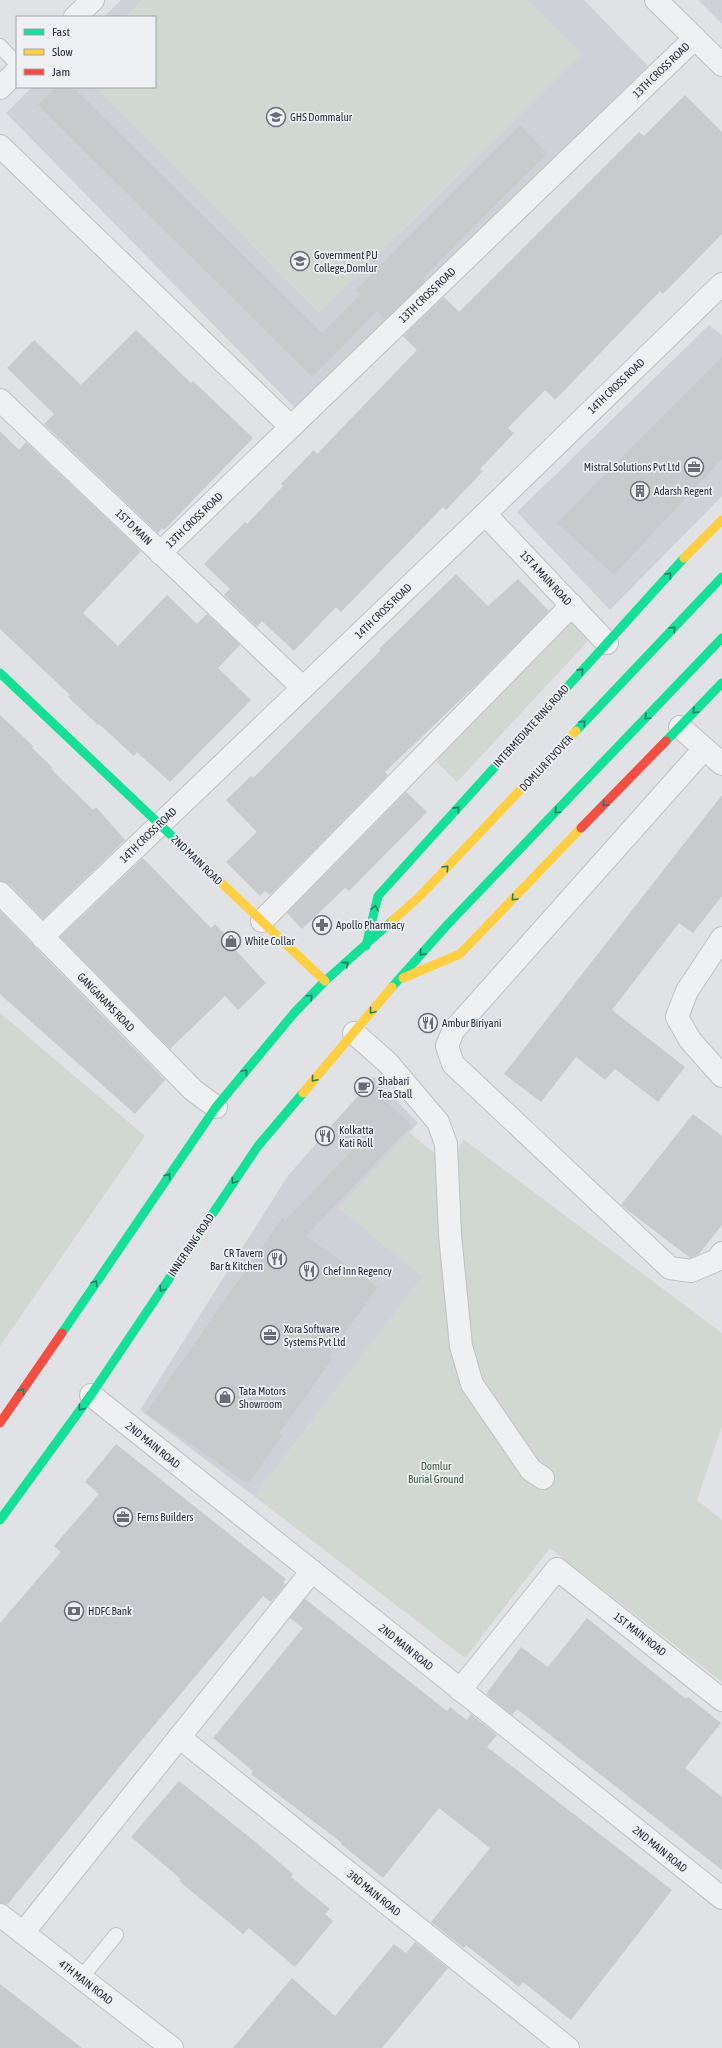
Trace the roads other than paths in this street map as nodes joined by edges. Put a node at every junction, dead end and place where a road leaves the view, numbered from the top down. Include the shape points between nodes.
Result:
1 (93, 0) edge
2 (656, 0) edge
3 (76, 16) edge
4 (695, 38) junction
5 (0, 46) edge
6 (16, 63) edge
7 (722, 65) edge
8 (16, 73) edge
9 (0, 88) edge
10 (0, 146) edge
11 (722, 284) edge
12 (0, 400) edge
13 (290, 426) junction
14 (486, 514) junction
15 (722, 520) edge
16 (160, 553) junction
17 (722, 576) edge
18 (572, 606) junction
19 (722, 638) edge
20 (607, 643) junction
21 (0, 672) edge
22 (720, 687) edge
23 (303, 688) junction
24 (680, 726) junction
25 (704, 749) junction
26 (722, 764) edge
27 (160, 824) junction
28 (0, 893) edge
29 (262, 921) junction
30 (42, 937) junction
31 (722, 938) edge
32 (366, 946) junction
33 (397, 981) junction
34 (325, 982) junction
35 (354, 1033) junction
36 (722, 1076) edge
37 (216, 1107) junction
38 (722, 1253) edge
39 (91, 1395) junction
40 (0, 1423) edge
41 (544, 1478) dead end
42 (0, 1520) edge
43 (312, 1571) junction
44 (460, 1690) junction
45 (722, 1700) edge
46 (179, 1738) junction
47 (722, 1898) edge
48 (0, 1915) edge
49 (23, 1933) junction
50 (116, 1935) dead end
51 (81, 1978) junction
52 (172, 2048) edge
53 (568, 2048) edge

1 - 3 street
2 - 4 street
4 - 7 street
4 - 13 street, 13TH CROSS ROAD
5 - 6 lane
8 - 9 street
10 - 13 street
11 - 14 street, 14TH CROSS ROAD
12 - 16 street, 1ST D MAIN
13 - 16 street, 13TH CROSS ROAD
14 - 18 street, 1ST A MAIN ROAD
14 - 23 street, 14TH CROSS ROAD
20 -> 15 main road, INTERMEDIATE RING ROAD via 694,547
16 - 23 street, 1ST D MAIN
32 -> 17 main road, DOMLUR FLYOVER via 419,896
18 - 20 street, 1ST A MAIN ROAD
18 - 29 street
19 -> 33 main road via 448,924
32 -> 20 main road, INTERMEDIATE RING ROAD via 378,896
21 - 27 main road, 2ND MAIN ROAD
22 -> 24 main road
23 - 27 street, 14TH CROSS ROAD
24 - 25 street
24 -> 33 main road via 460,954
25 - 26 street
25 - 38 street via 453,1032 447,1046 453,1064 670,1268 691,1271 717,1260
27 - 29 main road, 2ND MAIN ROAD
27 - 30 street, 14TH CROSS ROAD
28 - 30 street, GANGARAMS ROAD
29 - 34 main road, 2ND MAIN ROAD
30 - 37 street, GANGARAMS ROAD via 193,1090
31 - 36 street via 687,991 677,1016 690,1040
34 -> 32 main road
33 -> 35 main road, INNER RING ROAD
37 -> 34 main road via 295,1012
35 -> 39 main road, INNER RING ROAD via 258,1146
35 - 41 street via 388,1063 438,1122 446,1144 450,1235 461,1346 472,1384 531,1470
40 -> 37 main road
39 -> 42 main road, INNER RING ROAD
39 - 43 street, 2ND MAIN ROAD
43 - 44 street, 2ND MAIN ROAD
43 - 46 street
44 - 45 street, 1ST MAIN ROAD via 557,1569
44 - 47 street, 2ND MAIN ROAD
46 - 49 street
46 - 53 street, 3RD MAIN ROAD
48 - 49 street, 4TH MAIN ROAD
49 - 51 street, 4TH MAIN ROAD
50 - 51 lane
51 - 52 street, 4TH MAIN ROAD

